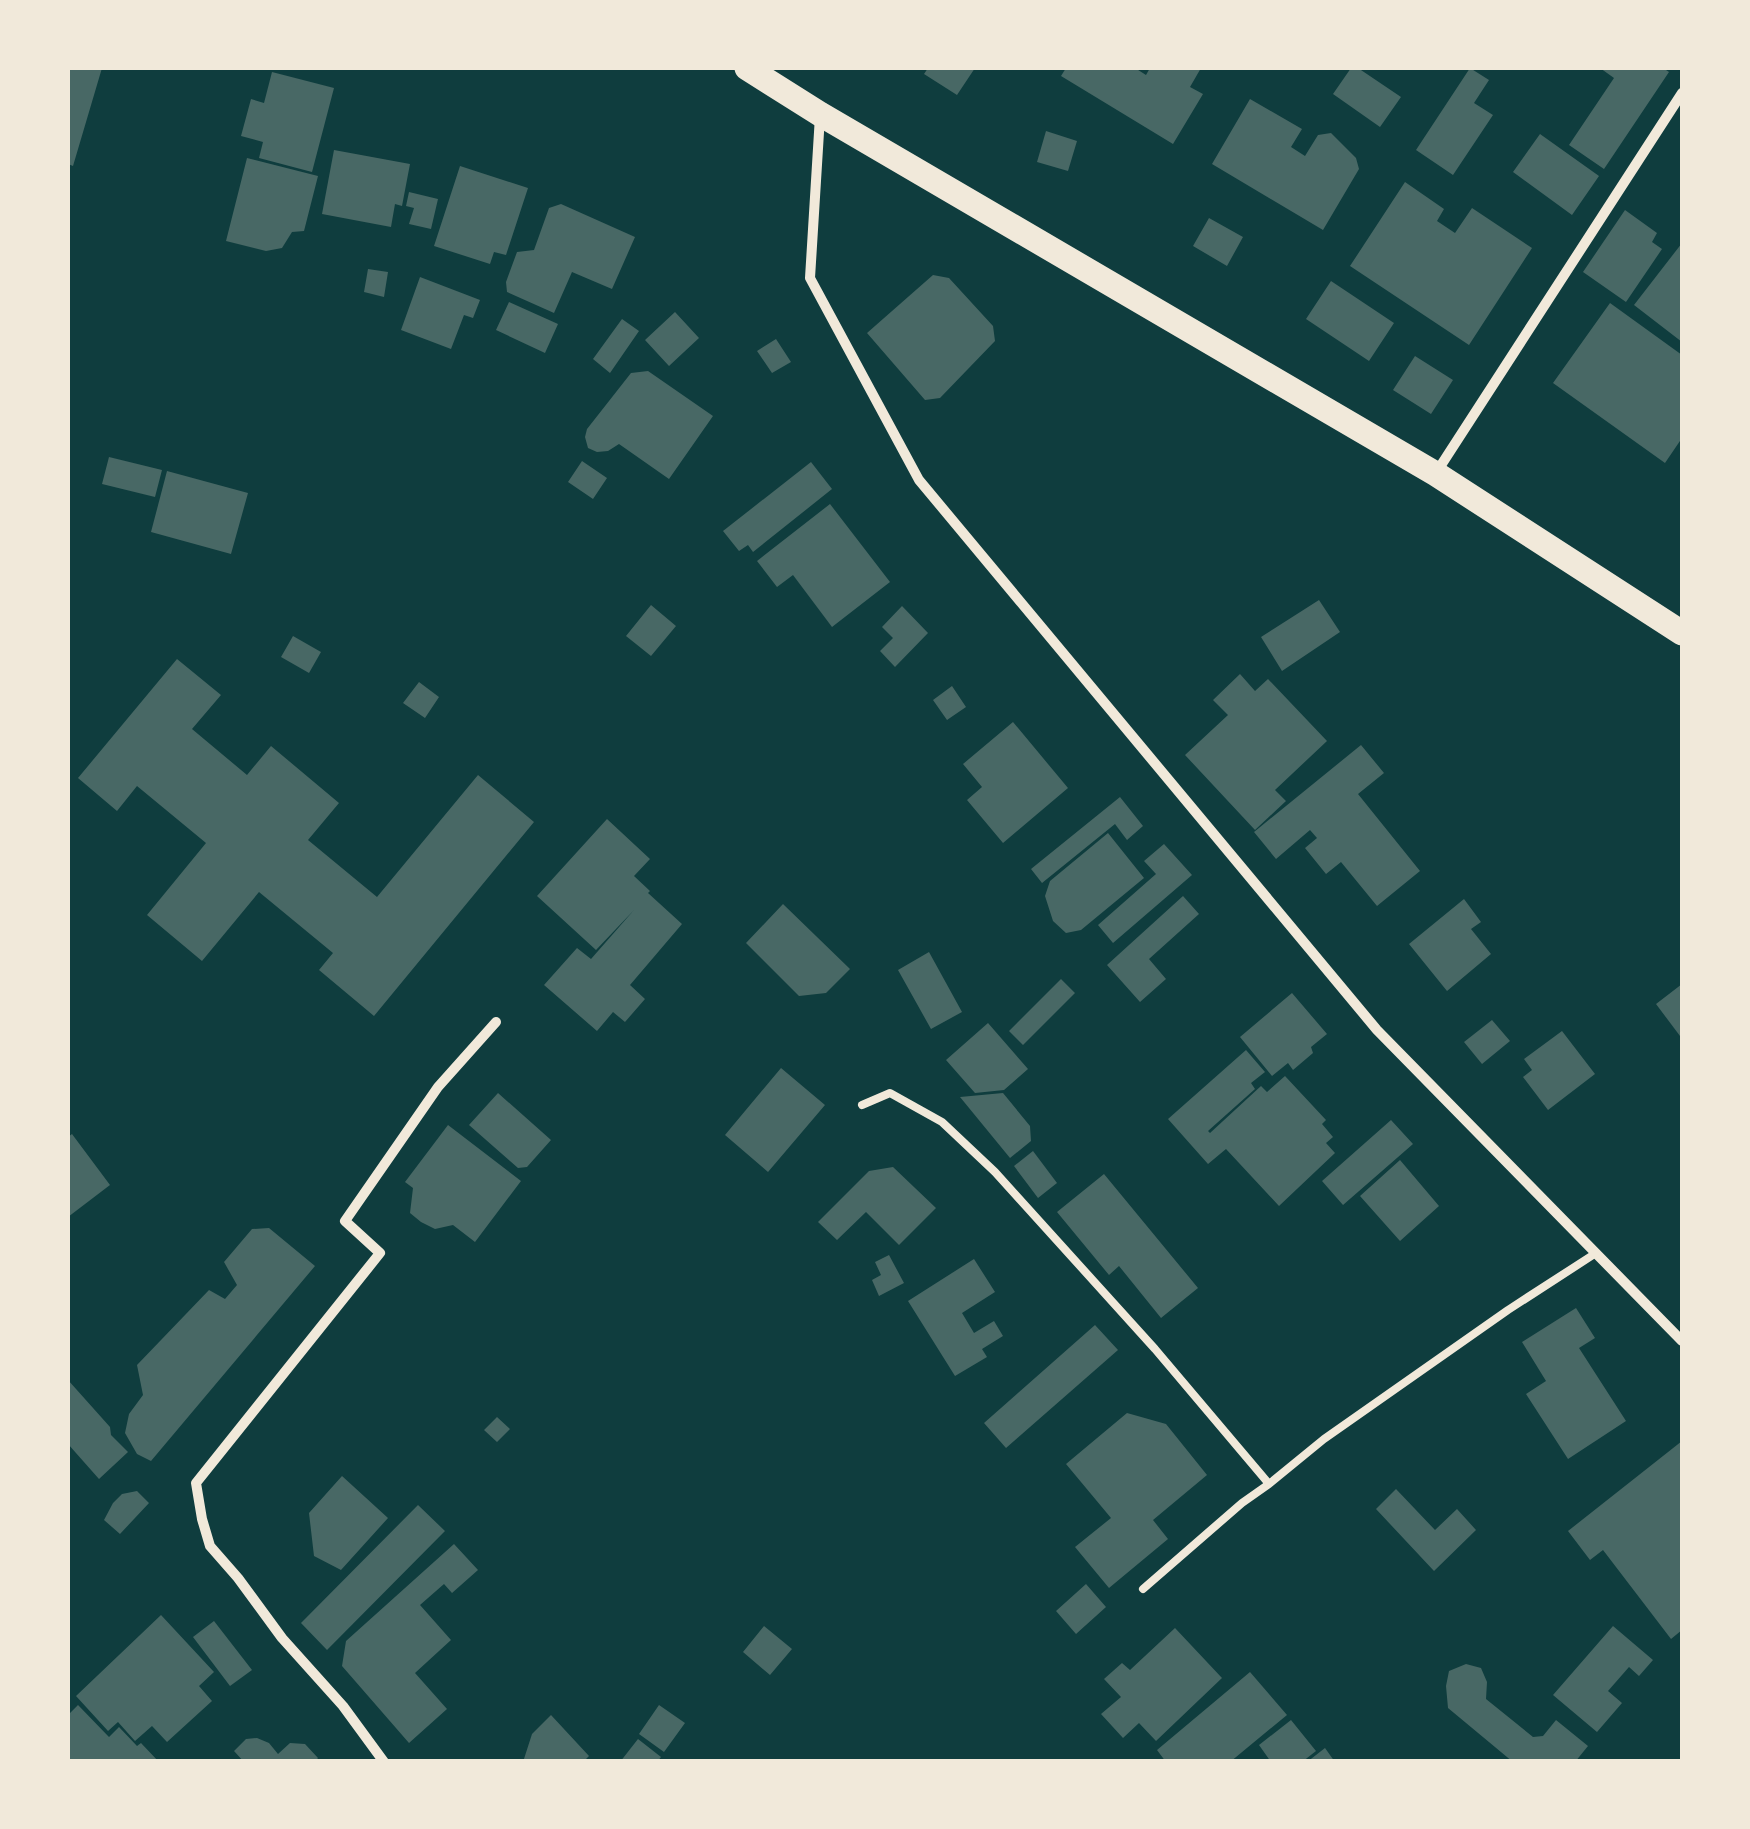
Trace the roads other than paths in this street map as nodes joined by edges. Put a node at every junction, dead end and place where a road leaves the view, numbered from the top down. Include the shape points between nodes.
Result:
1 (748, 68) edge
2 (1682, 93) edge
3 (820, 114) junction
4 (1436, 474) junction
5 (1682, 633) edge
6 (496, 1022) dead end
7 (862, 1105) dead end
8 (1596, 1253) junction
9 (1682, 1341) edge
10 (1269, 1484) junction
11 (1144, 1589) dead end
12 (384, 1762) edge

1 - 3 main road
2 - 4 street
3 - 4 main road
3 - 8 street via 810,278 918,480 1377,1030
4 - 5 main road
6 - 12 street via 438,1087 345,1221 380,1254 196,1483 210,1546
7 - 10 lane via 890,1094 942,1122 1155,1349
8 - 9 street
8 - 10 lane via 1324,1439
10 - 11 lane

